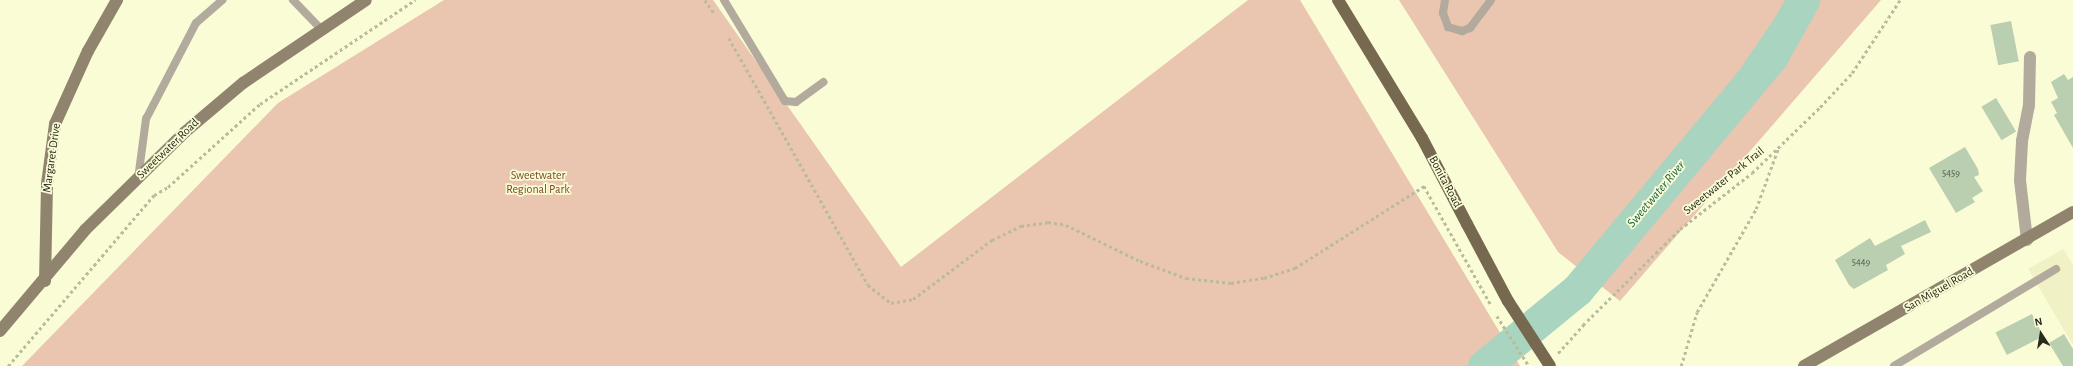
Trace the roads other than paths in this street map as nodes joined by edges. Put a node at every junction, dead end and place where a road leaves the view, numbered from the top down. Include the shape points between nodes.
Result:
1 (117, 0) edge
2 (222, 0) edge
3 (293, 0) edge
4 (366, 0) edge
5 (724, 0) edge
6 (1338, 0) edge
7 (1445, 0) edge
8 (1491, 0) edge
9 (322, 30) junction
10 (2030, 57) dead end
11 (824, 82) dead end
12 (138, 179) junction
13 (2073, 212) edge
14 (2027, 240) junction
15 (2056, 270) dead end
16 (45, 281) junction
17 (0, 331) edge
18 (1552, 362) edge
19 (1804, 366) edge
20 (1894, 366) edge

1 - 16 street, Margaret Drive via 88,51 55,124 47,184
2 - 12 lane via 196,23 146,119
3 - 9 lane
4 - 9 street, Sweetwater Road
5 - 11 lane via 785,101 796,102
6 - 18 main road, Bonita Road, bridge via 1422,138 1508,301
7 - 8 lane via 1444,13 1448,27 1462,31 1470,28
9 - 12 street, Sweetwater Road via 243,83 185,132
10 - 14 street via 2029,106 2022,141 2020,180
12 - 16 street, Sweetwater Road via 85,230
13 - 14 street, San Miguel Road
14 - 19 street, San Miguel Road
15 - 20 lane
16 - 17 street, Sweetwater Road

